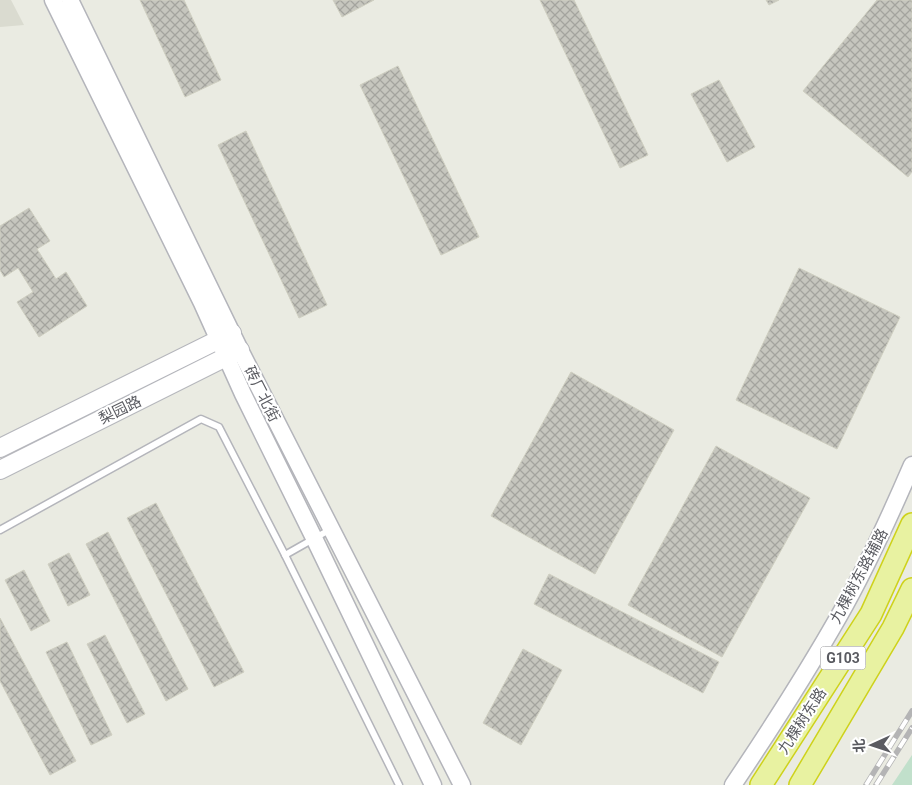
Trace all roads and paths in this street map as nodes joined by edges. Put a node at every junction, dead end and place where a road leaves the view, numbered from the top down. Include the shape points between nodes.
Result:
1 (53, 0) edge
2 (70, 0) edge
3 (225, 337) junction
4 (233, 354) junction
5 (0, 448) edge
6 (912, 465) edge
7 (0, 470) edge
8 (912, 524) edge
9 (330, 529) junction
10 (0, 530) edge
11 (314, 538) junction
12 (285, 555) junction
13 (912, 589) edge
14 (400, 785) edge
15 (433, 785) edge
16 (462, 785) edge
17 (733, 785) edge
18 (761, 785) edge
19 (800, 785) edge

1 - 3 street, 砖厂北街
2 - 3 street, 砖厂北街
3 - 4 street, 砖厂北街
3 - 5 main road, 梨园路
4 - 7 main road, 梨园路
4 - 9 street, 砖厂北街
4 - 11 street, 砖厂北街 via 243,394
6 - 17 street, 九棵树东路辅路 via 839,616
8 - 18 highway, 九棵树东路 / G103 via 871,614
9 - 11 lane
9 - 16 street, 砖厂北街
10 - 12 lane via 201,419 219,427
11 - 12 lane
11 - 15 street, 砖厂北街
12 - 14 lane
13 - 19 highway, 九棵树东路 / G103 via 893,628

